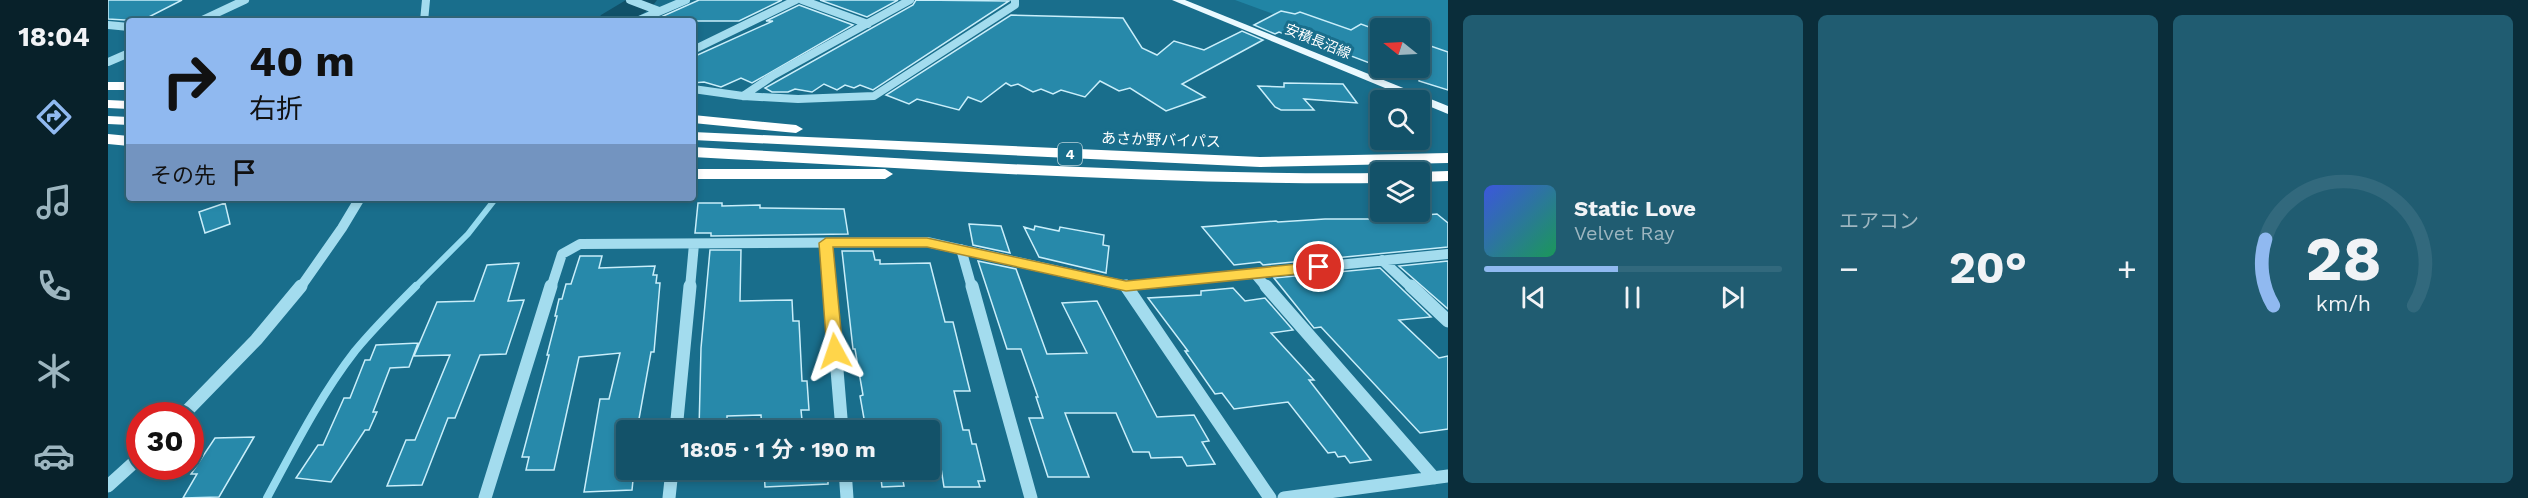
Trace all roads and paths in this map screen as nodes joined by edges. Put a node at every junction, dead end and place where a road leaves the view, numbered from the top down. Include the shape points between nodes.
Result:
1 (245, 0) edge
2 (426, 0) edge
3 (630, 0) edge
4 (686, 0) edge
5 (796, 0) edge
6 (802, 0) edge
7 (910, 0) edge
8 (1015, 0) edge
9 (1177, 0) edge
10 (659, 11) junction
11 (206, 18) edge
12 (424, 18) edge
13 (644, 18) edge
14 (868, 24) junction
15 (108, 25) edge
16 (126, 27) edge
17 (696, 49) edge
18 (126, 54) edge
19 (108, 62) edge
20 (108, 86) edge
21 (126, 86) edge
22 (696, 89) edge
23 (743, 96) junction
24 (108, 104) edge
25 (126, 105) edge
26 (1448, 110) edge
27 (696, 119) edge
28 (108, 120) edge
29 (126, 121) edge
30 (696, 136) edge
31 (108, 139) edge
32 (126, 141) edge
33 (696, 152) edge
34 (1101, 156) junction
35 (1448, 158) edge
36 (1076, 172) junction
37 (696, 174) edge
38 (1448, 176) edge
39 (1430, 177) edge
40 (1370, 178) edge
41 (358, 201) edge
42 (826, 243) junction
43 (694, 244) junction
44 (961, 249) junction
45 (1448, 254) edge
46 (1382, 260) junction
47 (1256, 275) junction
48 (1126, 286) junction
49 (1448, 321) edge
50 (196, 402) edge
51 (677, 420) edge
52 (841, 420) edge
53 (126, 470) edge
54 (1441, 477) edge
55 (671, 480) edge
56 (846, 480) edge
57 (108, 486) edge
58 (485, 498) edge
59 (669, 498) edge
60 (847, 498) edge
61 (1031, 498) edge
62 (1270, 498) edge
63 (1284, 498) edge

1 - 11 street
2 - 12 street
3 - 10 street
4 - 10 street
5 - 17 street
6 - 14 street
7 - 14 street
8 - 23 street via 1015,5 880,94 842,99
9 - 26 main road, 安積長沼線
10 - 13 street
14 - 23 street
15 - 16 street
18 - 19 street
20 - 21 highway
22 - 23 street
24 - 25 highway
27 - 34 highway via 1012,143
28 - 29 highway
30 - 34 highway, あさか野バイパス / 4
31 - 32 highway
33 - 36 highway, 4
34 - 35 highway, あさか野バイパス / 4 via 1260,162
36 - 37 highway via 1025,176
36 - 40 highway, 4 via 1204,178
38 - 39 highway
41 - 50 street via 293,295
42 - 43 street
42 - 44 street via 915,242
42 - 52 street
43 - 51 street
43 - 58 street via 580,244 562,254
44 - 48 street
44 - 61 street
45 - 46 street
46 - 47 street
46 - 49 street
47 - 48 street
47 - 54 street
48 - 62 street
53 - 57 street
54 - 63 street
55 - 59 street
56 - 60 street

